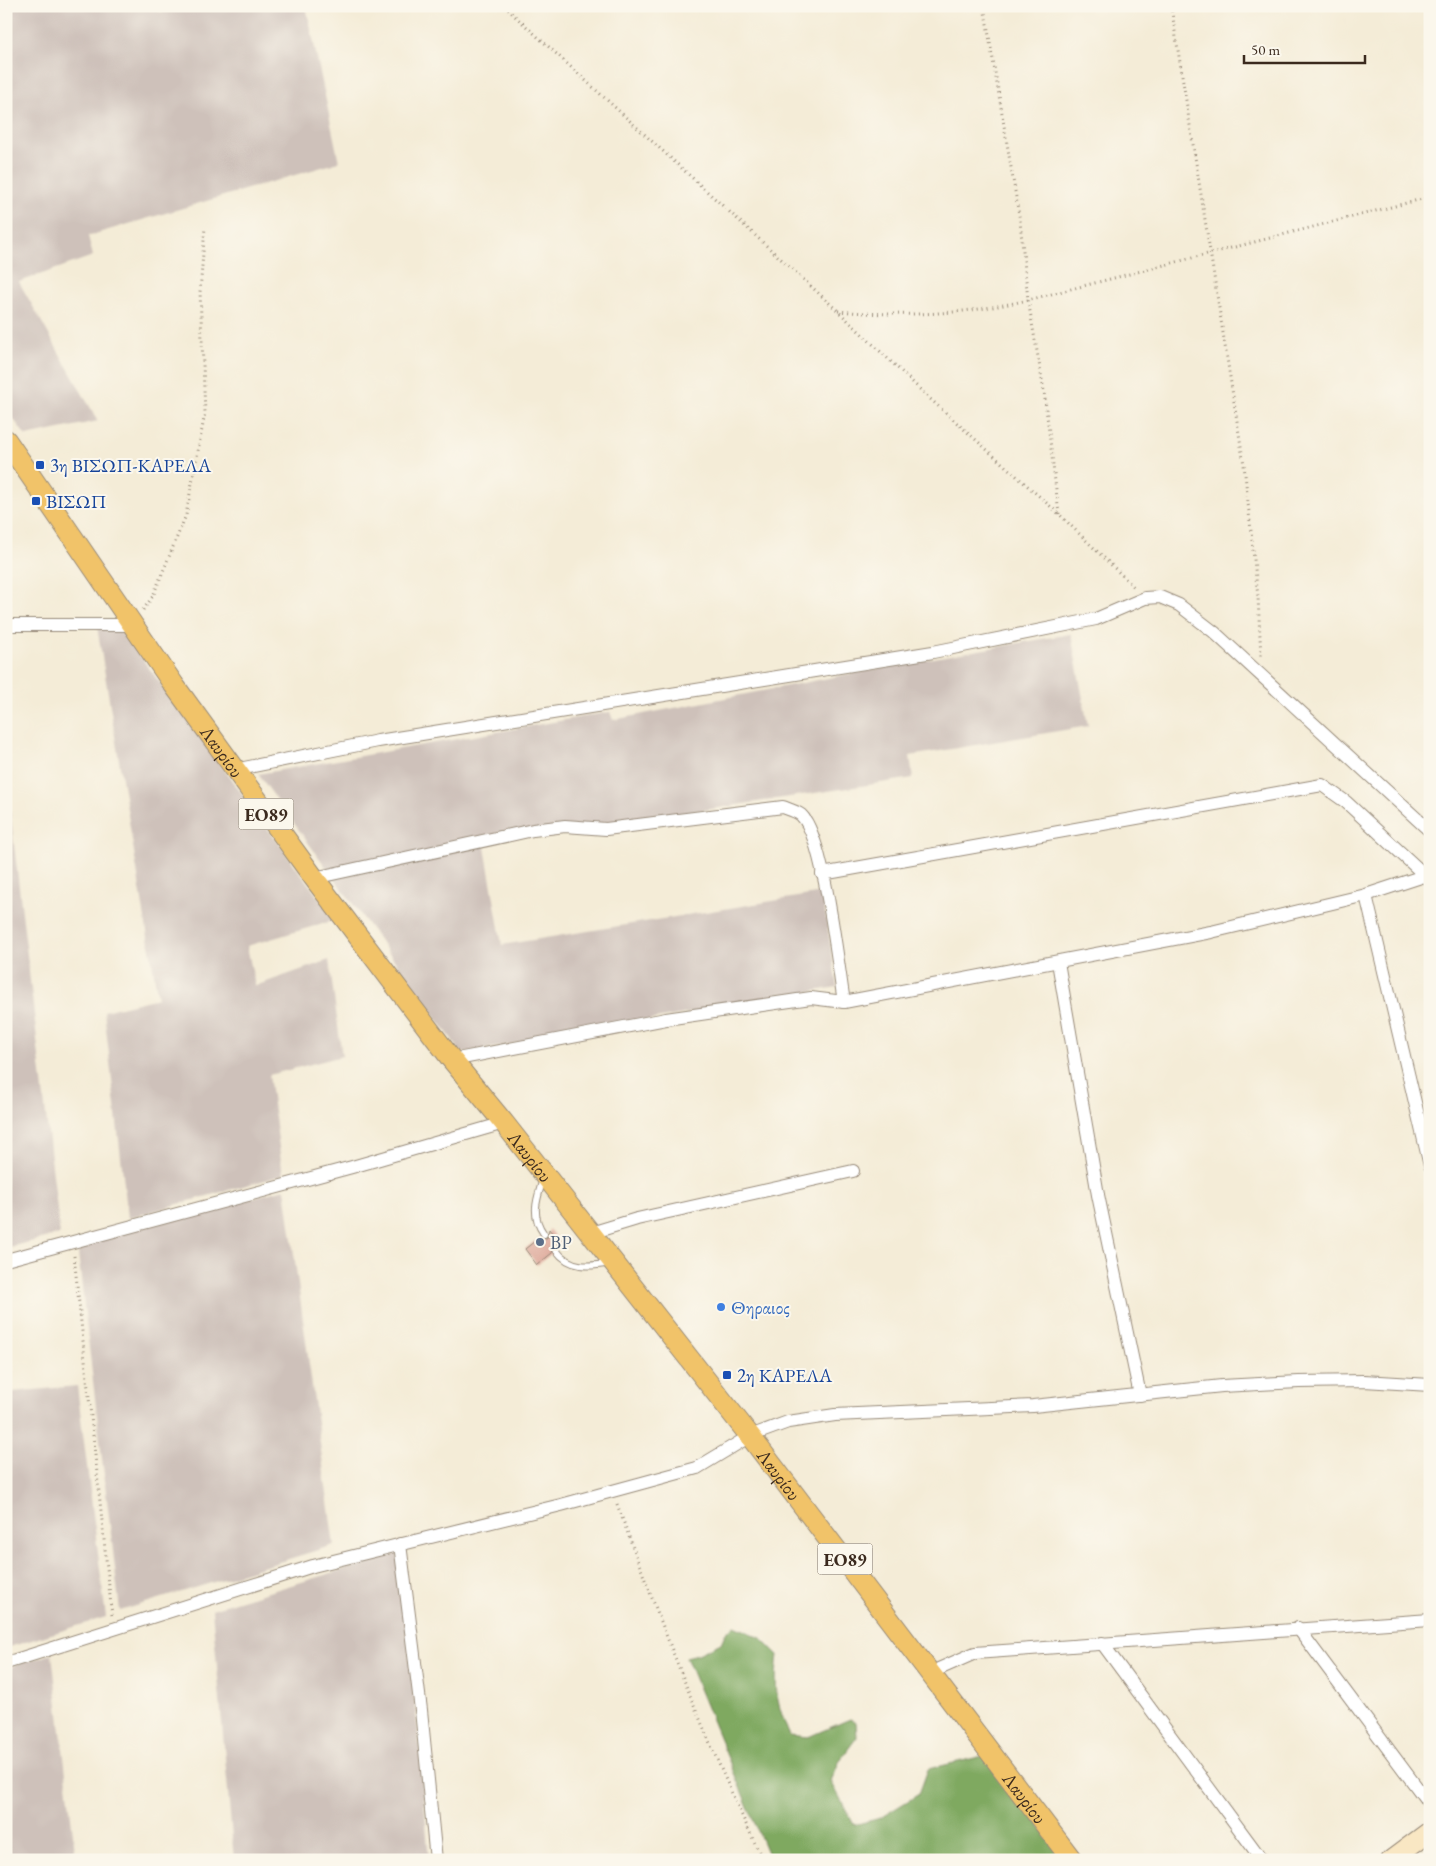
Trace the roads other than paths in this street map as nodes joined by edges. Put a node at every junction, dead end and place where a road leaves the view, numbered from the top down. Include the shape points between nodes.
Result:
1 (6, 440) edge
2 (6, 625) edge
3 (133, 625) junction
4 (234, 770) junction
5 (1430, 832) edge
6 (822, 874) junction
7 (1428, 876) edge
8 (314, 878) junction
9 (1366, 895) junction
10 (1058, 962) junction
11 (844, 1002) junction
12 (452, 1060) junction
13 (504, 1123) junction
14 (1430, 1166) edge
15 (853, 1171) dead end
16 (544, 1174) junction
17 (591, 1233) junction
18 (544, 1234) dead end
19 (556, 1250) dead end
20 (6, 1260) edge
21 (614, 1262) junction
22 (1430, 1385) edge
23 (1140, 1396) junction
24 (750, 1436) junction
25 (400, 1544) junction
26 (1430, 1620) edge
27 (1298, 1628) junction
28 (1102, 1643) junction
29 (6, 1663) edge
30 (932, 1672) junction
31 (1430, 1805) edge
32 (1430, 1831) edge
33 (436, 1860) edge
34 (1072, 1860) edge
35 (1262, 1860) edge
36 (1391, 1860) edge

1 - 3 main road, Λαυρίου / ΕΟ89
2 - 3 street
3 - 4 main road, Λαυρίου / ΕΟ89
4 - 5 street via 378,741 933,652 1096,619 1145,598 1160,597 1179,605 1214,632
4 - 8 main road, Λαυρίου / ΕΟ89
6 - 7 street via 1322,785 1333,790
6 - 8 street via 814,836 801,815 783,806 606,829 566,826 533,830
6 - 11 street
7 - 9 street
8 - 12 main road, Λαυρίου / ΕΟ89
9 - 10 street via 1211,932
9 - 14 street
10 - 11 street
10 - 23 street via 1098,1195
11 - 12 street via 811,998 666,1019
12 - 13 main road, Λαυρίου / ΕΟ89
13 - 16 main road, Λαυρίου / ΕΟ89
13 - 20 street
15 - 17 street via 637,1219
16 - 17 main road, Λαυρίου / ΕΟ89
16 - 18 lane via 535,1205 538,1226
17 - 21 main road, Λαυρίου / ΕΟ89
19 - 21 lane via 562,1259 579,1266
21 - 24 main road, Λαυρίου / ΕΟ89
22 - 23 street via 1299,1382 1222,1386
23 - 24 street via 1033,1406 835,1415 788,1422
24 - 25 street via 697,1468
24 - 30 main road, Λαυρίου / ΕΟ89
25 - 29 street via 313,1566
25 - 33 street
26 - 27 street
27 - 28 street
27 - 31 street
28 - 30 street via 975,1652
28 - 35 street
30 - 34 main road, Λαυρίου / ΕΟ89
32 - 36 street

